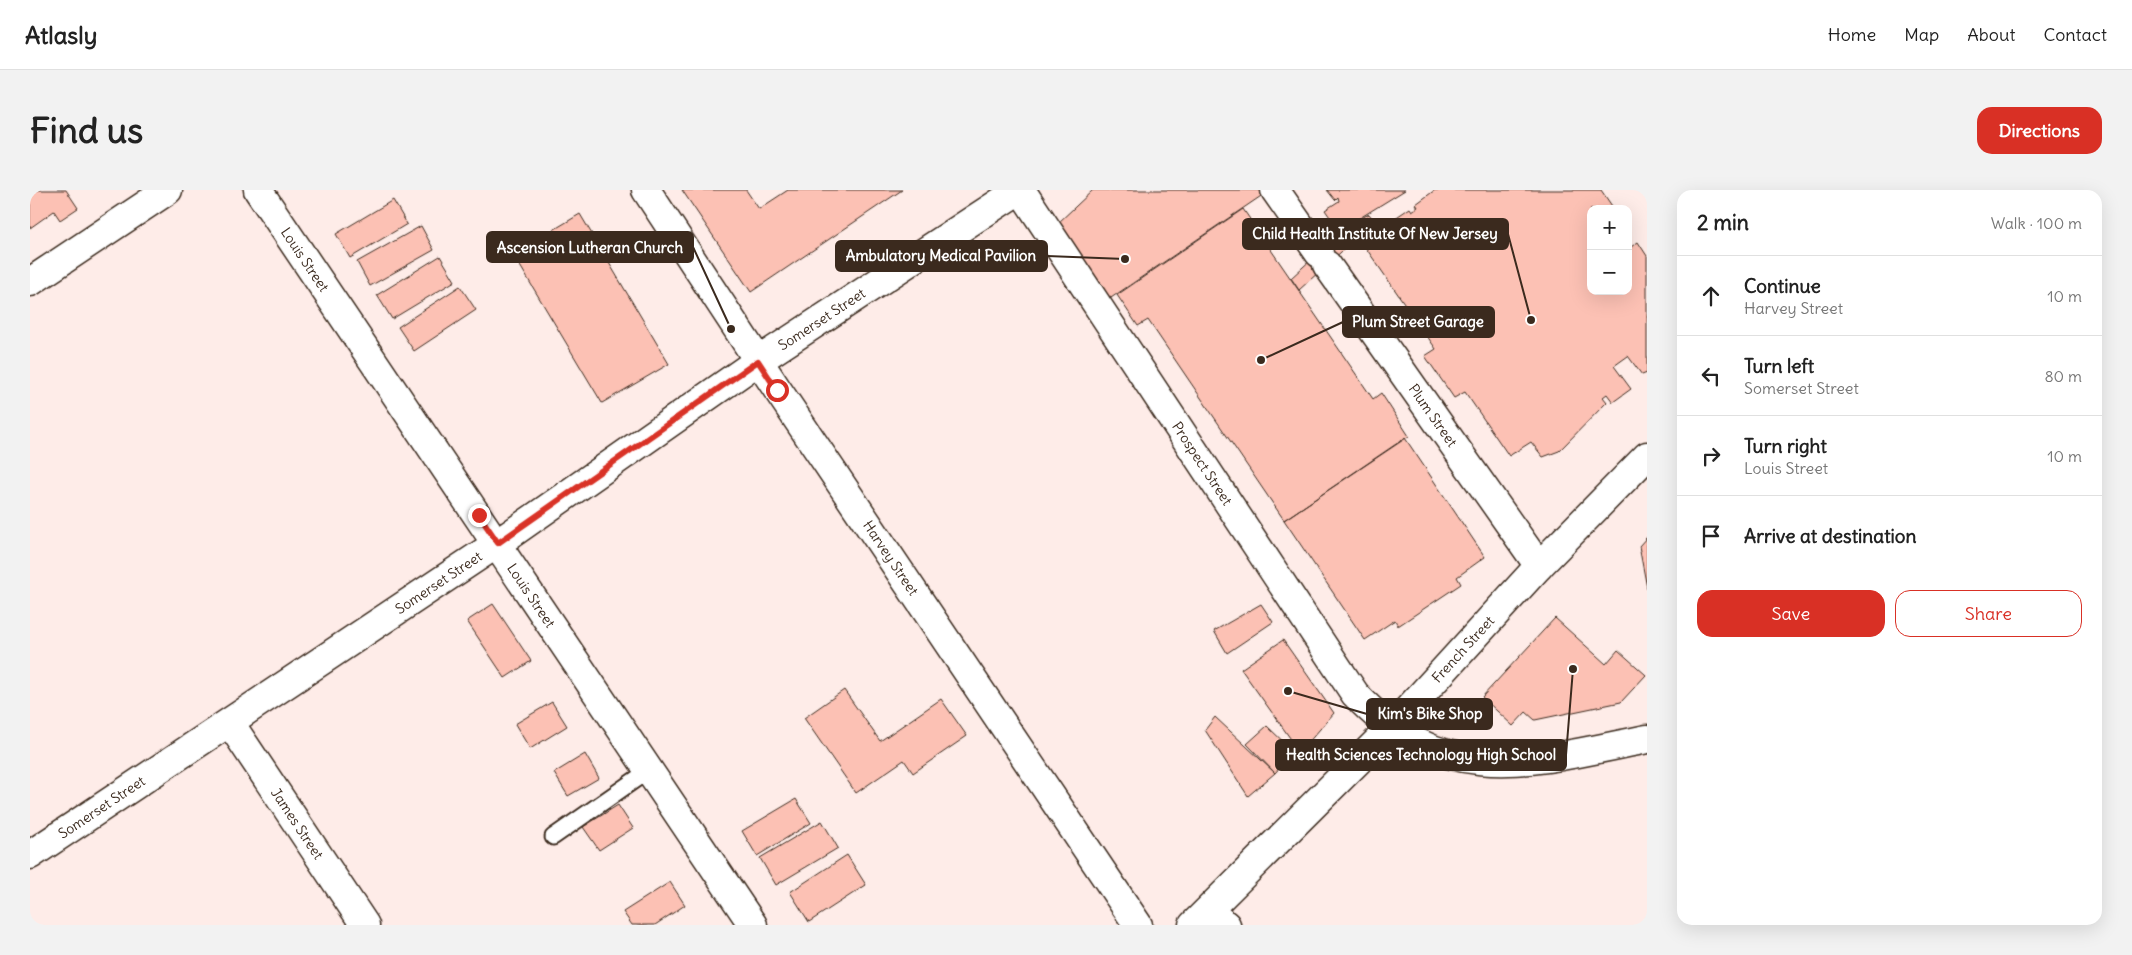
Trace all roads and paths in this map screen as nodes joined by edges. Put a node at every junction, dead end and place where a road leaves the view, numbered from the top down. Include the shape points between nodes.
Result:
1 (168, 190) edge
2 (258, 190) edge
3 (646, 190) edge
4 (1020, 190) edge
5 (1275, 190) edge
6 (30, 282) edge
7 (758, 361) junction
8 (1647, 456) edge
9 (498, 543) junction
10 (1539, 566) junction
11 (230, 723) junction
12 (1392, 727) junction
13 (1647, 739) edge
14 (649, 770) junction
15 (553, 837) dead end
16 (30, 855) edge
17 (1209, 920) edge
18 (364, 925) edge
19 (754, 925) edge
20 (1138, 925) edge

1 - 6 street
2 - 9 street, Louis Street
3 - 7 street, Harvey Street
4 - 7 street, Somerset Street
4 - 12 street, Prospect Street via 1354,694 1372,713
5 - 10 street, Plum Street
7 - 9 street, Somerset Street
7 - 20 street, Harvey Street
8 - 10 street, French Street
9 - 11 street, Somerset Street
9 - 14 street, Louis Street
10 - 12 street, French Street
11 - 16 street, Somerset Street
11 - 18 street, James Street
12 - 13 street, Prospect Street via 1413,742 1441,753 1497,762 1549,759
12 - 17 street, French Street
14 - 15 lane
14 - 19 street, Louis Street

